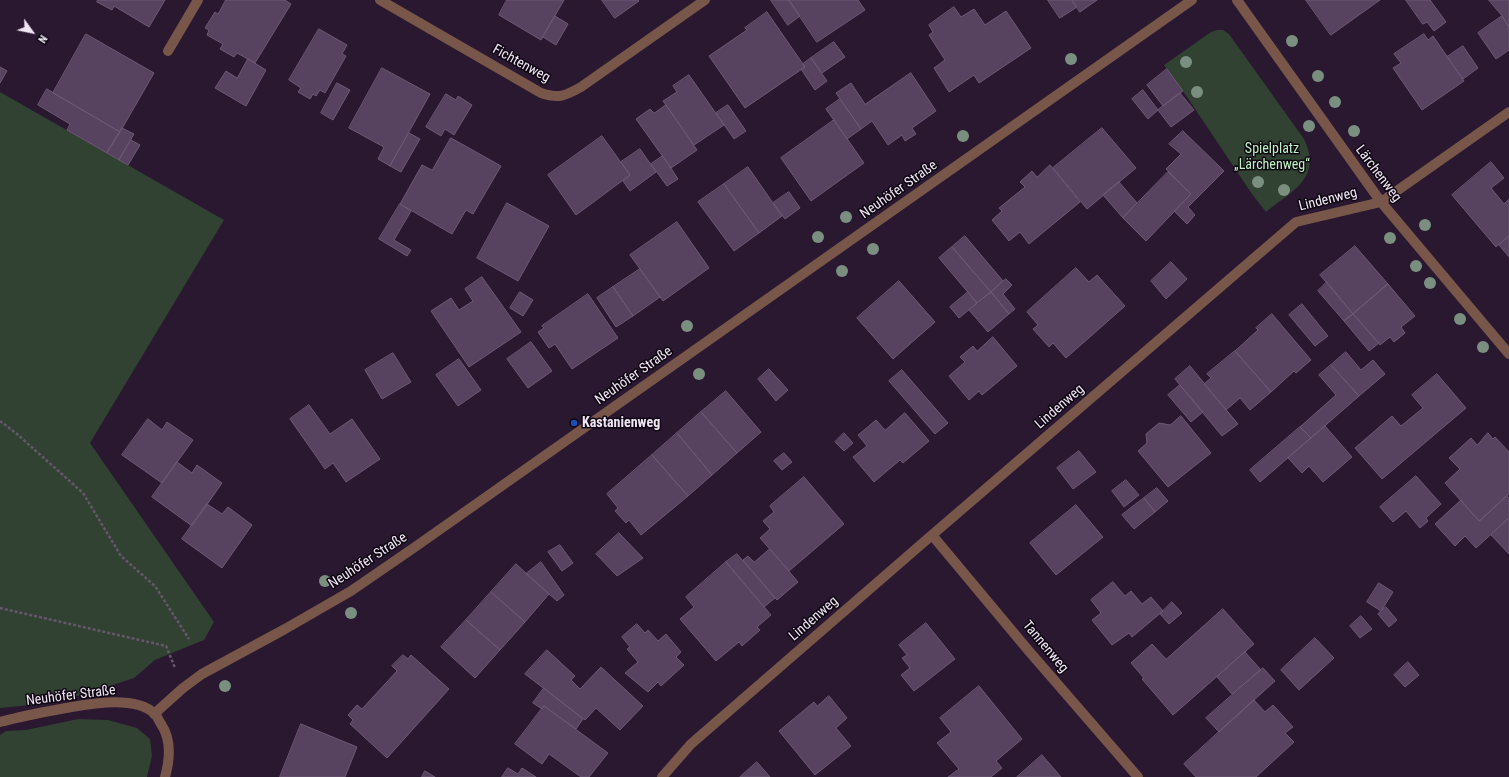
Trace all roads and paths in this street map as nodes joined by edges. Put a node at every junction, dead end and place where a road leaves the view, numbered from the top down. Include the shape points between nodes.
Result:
1 (198, 0) edge
2 (380, 0) edge
3 (705, 0) edge
4 (1192, 0) edge
5 (1237, 0) edge
6 (168, 51) dead end
7 (1509, 112) edge
8 (1381, 202) junction
9 (1509, 354) edge
10 (0, 421) edge
11 (932, 535) junction
12 (0, 608) edge
13 (189, 639) dead end
14 (166, 646) dead end
15 (154, 714) junction
16 (0, 722) edge
17 (165, 777) edge
18 (662, 777) edge
19 (1138, 777) edge

1 - 6 street
2 - 3 street, Fichtenweg via 552,97 565,96 581,87
4 - 15 street, Neuhöfer Straße via 415,547 351,591 202,674
5 - 8 street, Lärchenweg
7 - 8 street, Lindenweg
8 - 9 street, Lärchenweg
8 - 11 street, Lindenweg via 1296,222
10 - 13 path via 83,493 121,556 154,586
11 - 18 street, Lindenweg via 691,744
11 - 19 street, Tannenweg
12 - 14 path
15 - 16 street, Neuhöfer Straße via 128,703 103,703 29,714
15 - 17 street via 166,730 169,746

